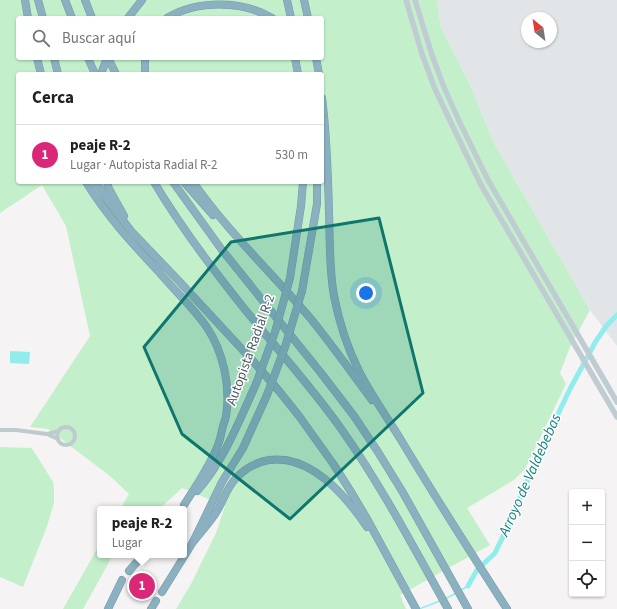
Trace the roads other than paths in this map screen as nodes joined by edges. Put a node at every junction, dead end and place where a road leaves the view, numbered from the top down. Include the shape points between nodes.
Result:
1 (26, 0) edge
2 (38, 0) edge
3 (65, 0) edge
4 (86, 0) edge
5 (142, 0) edge
6 (288, 0) edge
7 (304, 0) edge
8 (406, 0) edge
9 (415, 0) edge
10 (28, 16) edge
11 (42, 16) edge
12 (71, 16) edge
13 (91, 16) edge
14 (130, 16) edge
15 (171, 16) edge
16 (268, 16) edge
17 (291, 16) edge
18 (308, 16) edge
19 (38, 60) edge
20 (54, 60) edge
21 (89, 60) edge
22 (107, 60) edge
23 (109, 60) edge
24 (145, 60) edge
25 (296, 60) edge
26 (299, 60) edge
27 (315, 60) edge
28 (316, 60) edge
29 (40, 72) edge
30 (58, 72) edge
31 (94, 72) edge
32 (102, 72) edge
33 (115, 72) edge
34 (145, 72) edge
35 (298, 72) edge
36 (299, 72) edge
37 (316, 72) edge
38 (318, 72) edge
39 (324, 116) edge
40 (87, 184) edge
41 (97, 184) edge
42 (108, 184) edge
43 (155, 184) edge
44 (174, 184) edge
45 (186, 184) edge
46 (195, 184) edge
47 (303, 184) edge
48 (317, 184) edge
49 (160, 261) junction
50 (275, 279) junction
51 (617, 402) edge
52 (617, 415) edge
53 (0, 430) edge
54 (59, 431) junction
55 (47, 434) junction
56 (58, 439) junction
57 (418, 468) junction
58 (183, 506) edge
59 (183, 506) edge
60 (193, 542) junction
61 (187, 552) edge
62 (386, 553) junction
63 (140, 558) edge
64 (183, 558) edge
65 (129, 571) dead end
66 (122, 580) dead end
67 (162, 592) dead end
68 (156, 601) dead end
69 (108, 609) edge
70 (151, 609) edge
71 (416, 609) edge
72 (448, 609) edge
73 (468, 609) edge
74 (507, 609) edge

1 - 10 highway
2 - 11 highway
3 - 12 highway
4 - 13 highway
5 - 14 highway
6 - 17 highway
7 - 18 highway
8 - 52 street via 435,89 482,185
9 - 51 street via 443,85 488,180
15 - 16 highway via 190,5 218,1 245,5
19 - 29 highway
20 - 30 highway
21 - 31 highway
22 - 32 highway
23 - 33 highway
24 - 34 highway
25 - 35 highway
26 - 36 highway
27 - 37 highway
28 - 38 highway
39 - 57 highway via 331,275 339,318 359,370
40 - 58 highway via 102,207 190,305 218,349 226,377 226,415 217,449
41 - 49 highway via 130,231
42 - 49 highway via 127,220
43 - 72 highway via 187,234 341,429 404,529
44 - 73 highway via 222,250 354,416 402,491
45 - 50 highway
46 - 50 highway via 220,217
47 - 59 highway, Autopista Radial R-2, bridge via 290,278 275,332 256,384 230,441 207,480
48 - 60 highway, Autopista Radial R-2, bridge via 317,204 302,291 285,347 267,395 242,448 222,482
49 - 62 highway via 252,360 299,416 352,492
50 - 57 highway via 352,372
53 - 55 street
54 - 55 street
54 - 56 street
54 - 56 street via 68,427 75,436 74,441 68,445 59,442
55 - 56 street
57 - 74 highway
60 - 61 highway, Autopista Radial R-2
60 - 62 highway via 217,512 227,489 241,473 258,463 286,460 306,467 330,484 349,503
62 - 71 highway
63 - 65 highway
64 - 67 highway, Autopista Radial R-2
66 - 69 highway
68 - 70 highway

